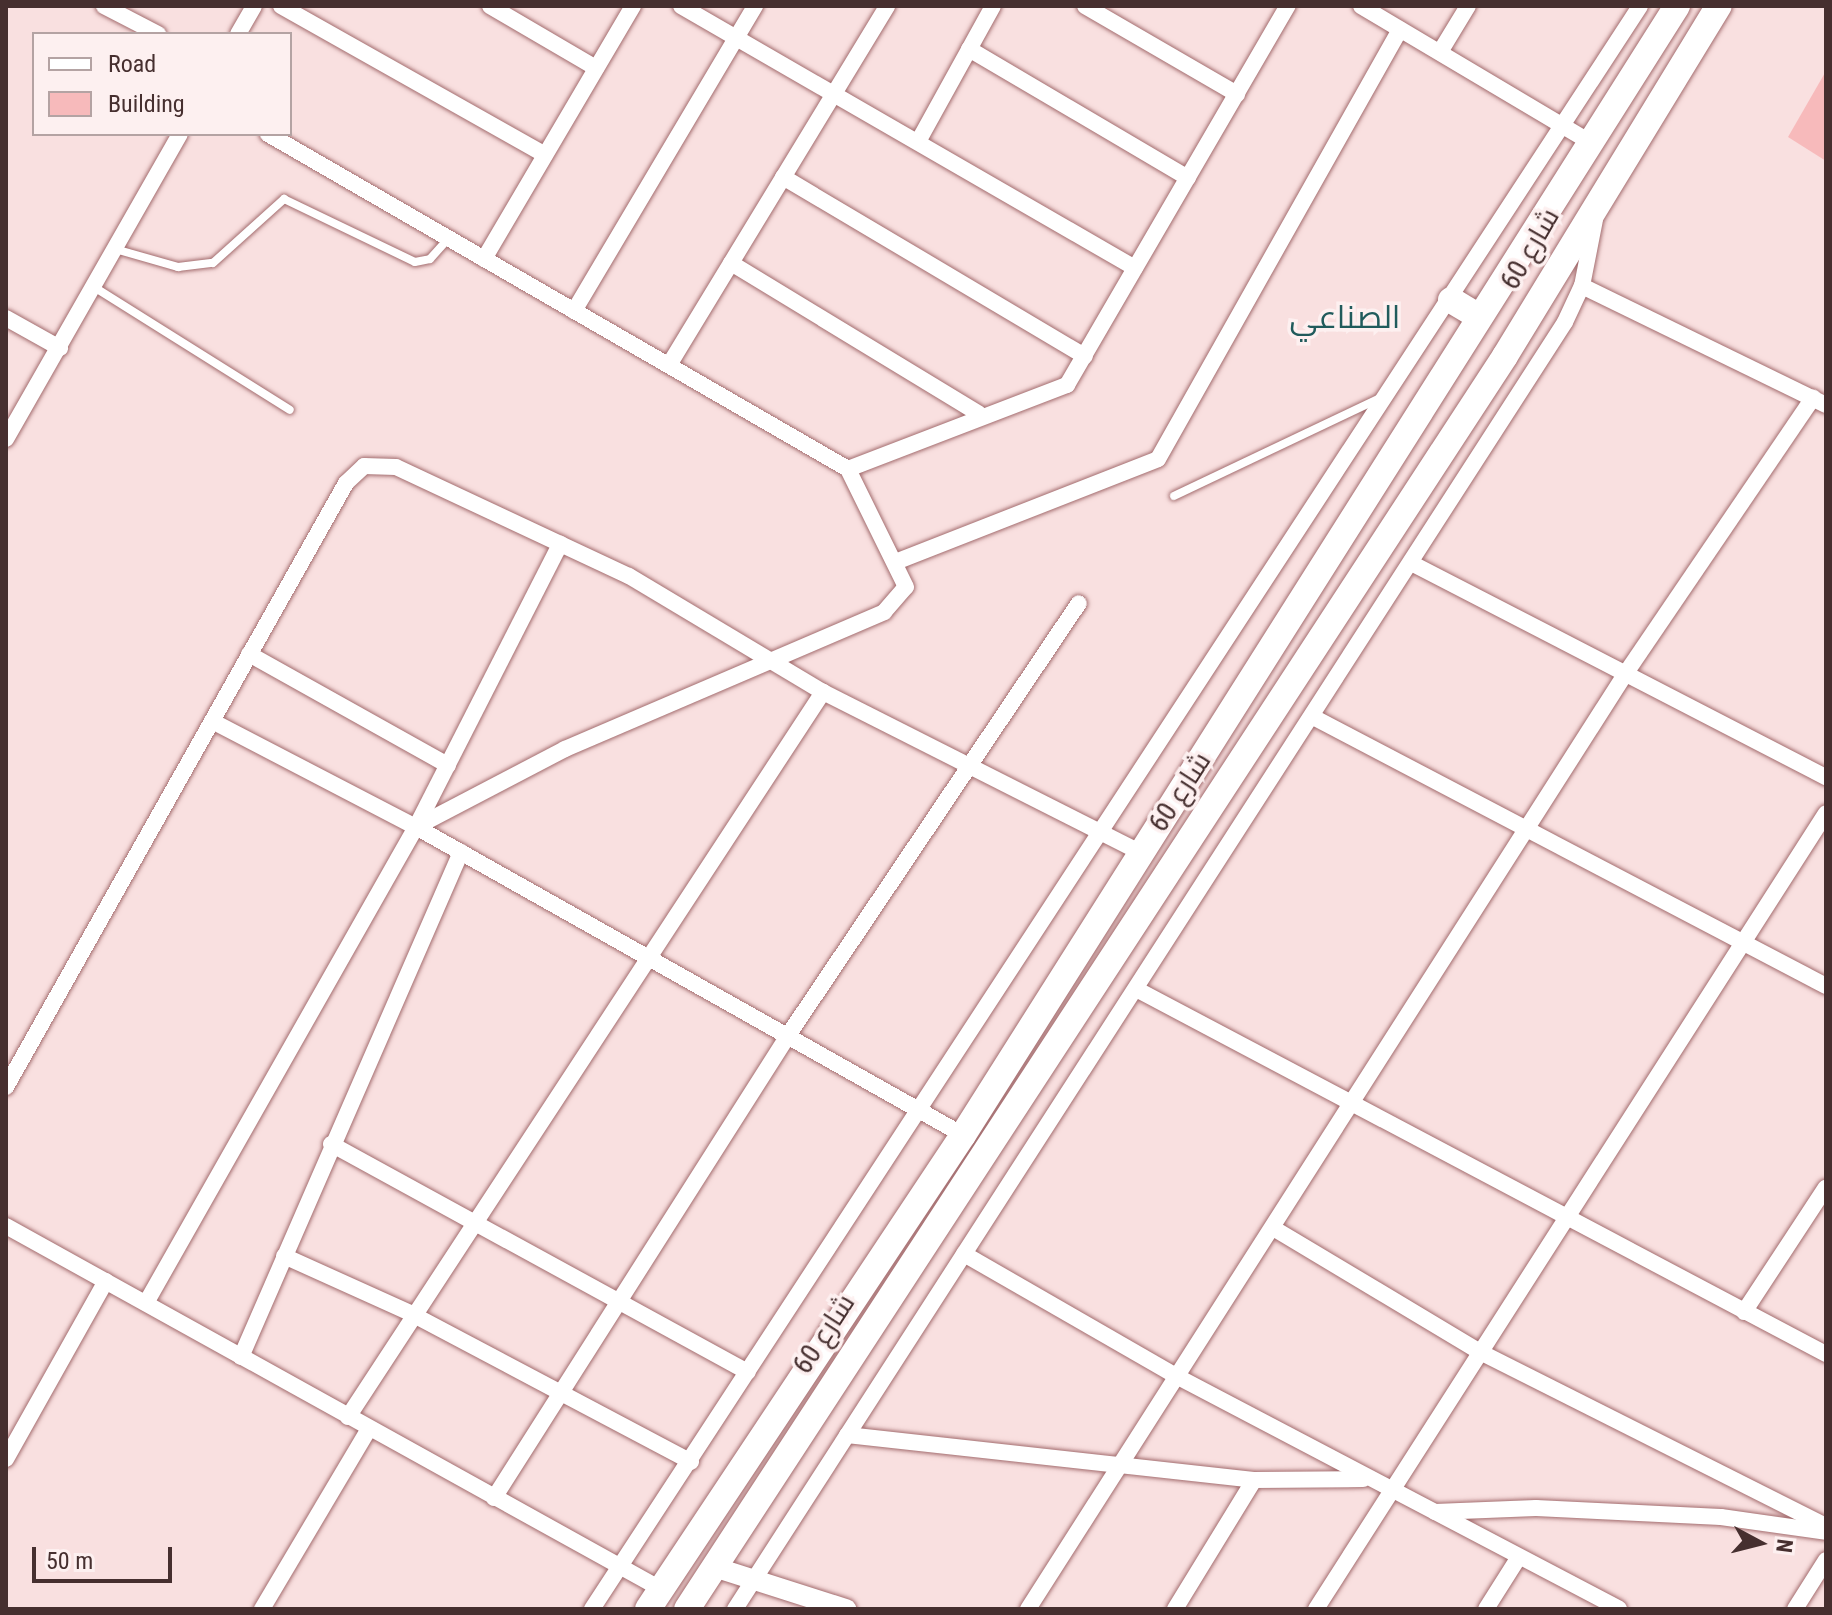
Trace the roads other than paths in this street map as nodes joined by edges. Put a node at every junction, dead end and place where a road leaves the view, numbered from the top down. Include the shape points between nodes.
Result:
1 (104, 6) edge
2 (254, 6) edge
3 (281, 6) edge
4 (490, 6) edge
5 (633, 6) edge
6 (681, 6) edge
7 (755, 6) edge
8 (887, 6) edge
9 (993, 6) edge
10 (1085, 6) edge
11 (1288, 6) edge
12 (1361, 6) edge
13 (1468, 6) edge
14 (1640, 6) edge
15 (1677, 6) edge
16 (1719, 6) edge
17 (1400, 29) junction
18 (154, 32) edge
19 (239, 32) edge
20 (737, 37) junction
21 (969, 49) junction
22 (1440, 52) junction
23 (596, 68) junction
24 (835, 94) junction
25 (1237, 94) junction
26 (1566, 126) junction
27 (179, 136) edge
28 (271, 136) edge
29 (919, 140) junction
30 (1588, 141) junction
31 (545, 155) junction
32 (783, 177) junction
33 (1188, 178) junction
34 (1607, 182) junction
35 (449, 238) junction
36 (114, 249) junction
37 (484, 259) junction
38 (731, 263) junction
39 (1135, 268) junction
40 (1582, 286) junction
41 (94, 287) junction
42 (1451, 300) junction
43 (574, 311) junction
44 (1476, 315) junction
45 (6, 318) edge
46 (60, 348) junction
47 (1085, 356) junction
48 (669, 365) junction
49 (1388, 394) junction
50 (1819, 401) edge
51 (290, 410) dead end
52 (979, 414) junction
53 (8, 433) edge
54 (848, 469) junction
55 (1174, 496) dead end
56 (560, 544) junction
57 (898, 561) junction
58 (1413, 564) junction
59 (1079, 603) dead end
60 (249, 654) junction
61 (774, 661) junction
62 (1626, 673) junction
63 (823, 692) junction
64 (1313, 717) junction
65 (212, 721) junction
66 (448, 765) junction
67 (971, 771) junction
68 (1826, 777) edge
69 (1826, 813) edge
70 (416, 827) junction
71 (1527, 829) junction
72 (1100, 832) junction
73 (461, 852) junction
74 (1142, 853) junction
75 (1744, 943) junction
76 (649, 956) junction
77 (1826, 986) edge
78 (1136, 989) junction
79 (789, 1034) junction
80 (6, 1087) edge
81 (1351, 1107) junction
82 (917, 1108) junction
83 (963, 1135) junction
84 (331, 1144) junction
85 (1826, 1187) edge
86 (1569, 1220) junction
87 (470, 1222) junction
88 (6, 1226) edge
89 (1273, 1228) junction
90 (964, 1254) junction
91 (284, 1256) junction
92 (106, 1281) junction
93 (146, 1303) junction
94 (618, 1303) junction
95 (1744, 1312) junction
96 (410, 1313) junction
97 (1482, 1353) junction
98 (1826, 1354) edge
99 (241, 1357) junction
100 (748, 1372) junction
101 (1178, 1377) junction
102 (561, 1393) junction
103 (348, 1417) junction
104 (369, 1429) junction
105 (847, 1435) junction
106 (6, 1459) edge
107 (691, 1462) junction
108 (1119, 1467) junction
109 (1367, 1479) junction
110 (1254, 1480) junction
111 (1392, 1492) junction
112 (494, 1498) junction
113 (1433, 1512) junction
114 (1826, 1529) edge
115 (1517, 1560) junction
116 (1826, 1560) edge
117 (622, 1566) junction
118 (714, 1567) junction
119 (753, 1580) junction
120 (654, 1599) edge
121 (836, 1607) edge
122 (262, 1609) edge
123 (592, 1609) edge
124 (687, 1609) edge
125 (735, 1609) edge
126 (1028, 1609) edge
127 (1175, 1609) edge
128 (1316, 1609) edge
129 (1486, 1609) edge
130 (1619, 1609) edge
131 (1795, 1609) edge

1 - 18 street
2 - 19 street
3 - 31 street
4 - 23 street
5 - 23 street
6 - 20 street
7 - 20 street
8 - 24 street
9 - 21 street
10 - 25 street
11 - 25 street
12 - 17 street
13 - 22 street
14 - 26 street
15 - 30 highway, شارع 60
16 - 34 highway, شارع 60
17 - 22 street
17 - 57 street via 1158,459
20 - 24 street
20 - 43 street
21 - 29 street
21 - 33 street
22 - 26 street
23 - 31 street
24 - 29 street
24 - 32 street
25 - 33 street
26 - 30 street
26 - 42 street
27 - 36 street
28 - 35 street
29 - 39 street
30 - 44 highway, شارع 60
31 - 37 street
32 - 38 street
32 - 47 street
33 - 39 street
34 - 40 street
34 - 118 highway, شارع 60 via 1505,356
35 - 36 lane via 430,259 415,262 284,199 213,263 178,267
35 - 37 street
36 - 41 street
37 - 43 street
38 - 48 street
38 - 52 street
39 - 47 street
40 - 50 street
40 - 58 street
41 - 46 street
41 - 51 lane
42 - 44 highway
42 - 49 street
43 - 48 street
44 - 74 highway, شارع 60
45 - 46 street
46 - 53 street
47 - 52 street via 1067,385
48 - 54 street
49 - 55 lane
49 - 72 street
50 - 62 street
52 - 54 street
54 - 57 street
56 - 60 street via 396,467 364,466 346,483
56 - 61 street
56 - 66 street
57 - 61 street via 906,587 899,602
58 - 62 street
58 - 64 street
59 - 67 street
60 - 65 street
60 - 66 street
61 - 63 street
61 - 70 street via 565,749
62 - 68 street
62 - 71 street
63 - 67 street
63 - 76 street
64 - 71 street
64 - 78 street
65 - 70 street
65 - 80 street
66 - 70 street
67 - 72 street
67 - 79 street
69 - 75 street
70 - 73 street
70 - 93 street
71 - 75 street
71 - 81 street
72 - 74 street
72 - 82 street
73 - 76 street
73 - 84 street
74 - 83 highway, شارع 60
75 - 77 street
75 - 86 street
76 - 79 street
76 - 87 street
78 - 81 street
78 - 90 street
79 - 82 street
79 - 94 street
81 - 86 street
81 - 89 street
82 - 83 street
82 - 100 street
83 - 120 highway, شارع 60
84 - 87 street
84 - 91 street
85 - 95 street
86 - 95 street
86 - 97 street
87 - 94 street
87 - 96 street
88 - 92 street
89 - 97 street
89 - 101 street
90 - 101 street
90 - 105 street
91 - 96 street
91 - 99 street
92 - 93 street
92 - 106 street
93 - 99 street
94 - 100 street
94 - 102 street
95 - 98 street
96 - 102 street
96 - 103 street
97 - 111 street
97 - 114 street
99 - 103 street
100 - 107 street
101 - 108 street
101 - 109 street
102 - 107 street
102 - 112 street
103 - 104 street
104 - 112 street
104 - 122 street
105 - 108 street
105 - 119 street
107 - 117 street
108 - 110 street
108 - 126 street
109 - 110 street
109 - 111 street
110 - 127 street
111 - 113 street
111 - 128 street
112 - 117 street
113 - 114 street via 1536,1508 1721,1517
113 - 115 street
115 - 129 street
115 - 130 street
116 - 131 street
117 - 120 street
117 - 123 street
118 - 119 street
118 - 124 highway, شارع 60
119 - 121 street
119 - 125 street

